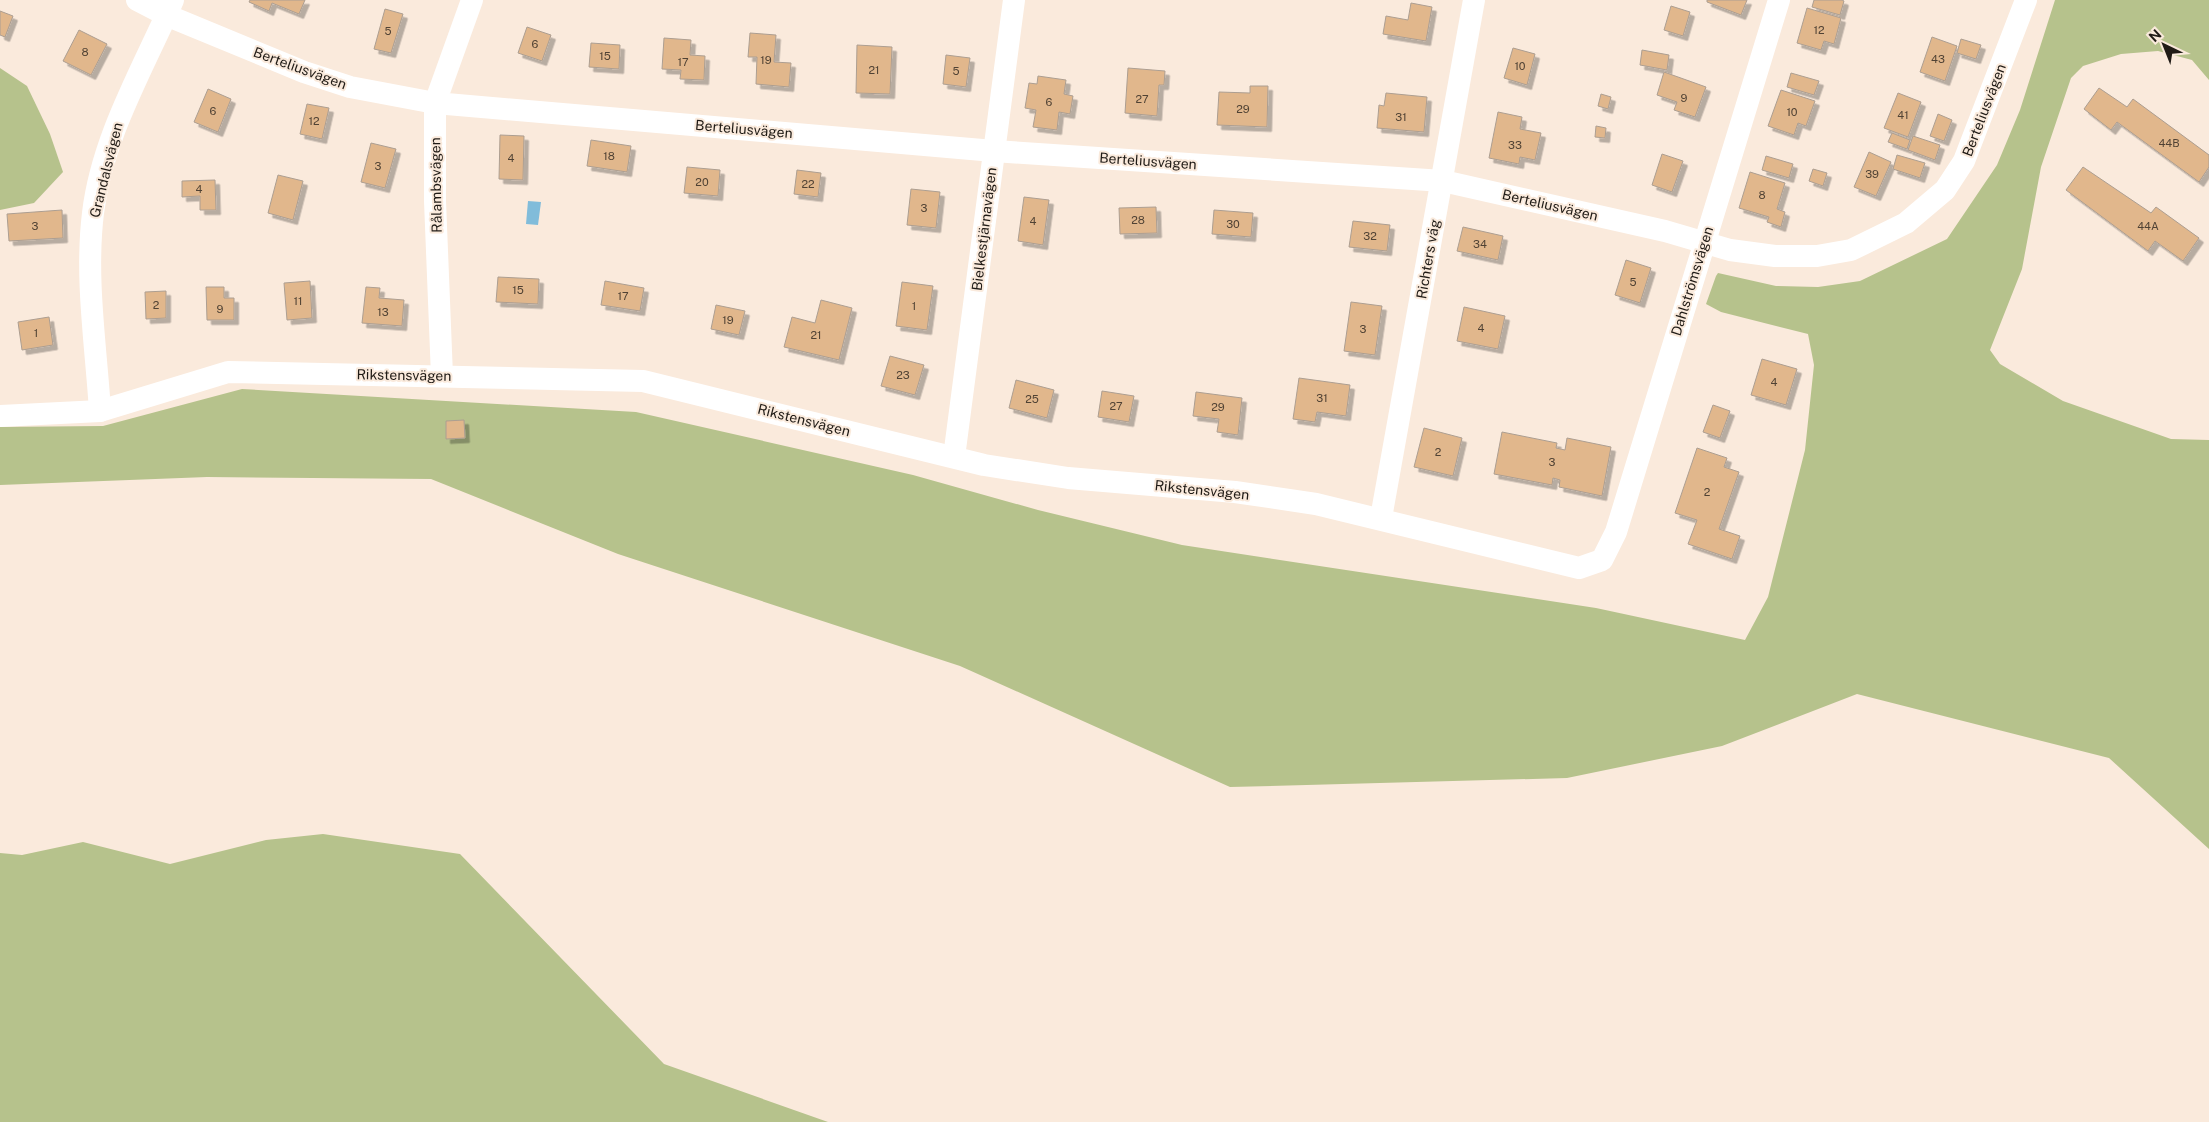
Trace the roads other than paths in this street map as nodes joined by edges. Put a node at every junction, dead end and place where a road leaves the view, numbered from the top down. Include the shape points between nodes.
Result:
1 (137, 0) edge
2 (472, 0) edge
3 (1014, 0) edge
4 (1474, 0) edge
5 (1779, 0) edge
6 (2026, 0) edge
7 (170, 8) edge
8 (435, 103) junction
9 (994, 151) junction
10 (1443, 181) junction
11 (1704, 244) junction
12 (442, 376) junction
13 (100, 411) junction
14 (0, 416) edge
15 (954, 458) junction
16 (1381, 518) junction
17 (1602, 560) joint

1 - 7 street, Berteliusvägen
2 - 8 street, Rålambsvägen
3 - 9 street, Bielkestjärnavägen
4 - 10 street, Richters väg
5 - 11 street, Dahlströmsvägen
6 - 11 street, Berteliusvägen via 1964,161 1945,190 1906,222 1851,250 1817,256 1775,256
7 - 8 street, Berteliusvägen via 304,72 350,87
7 - 13 street, Grandalsvägen via 121,111 93,211 90,250
8 - 9 street, Berteliusvägen
8 - 12 street, Rålambsvägen via 435,201
9 - 10 street, Berteliusvägen
9 - 15 street, Bielkestjärnavägen
10 - 11 street, Berteliusvägen via 1665,231
10 - 16 street, Richters väg
11 - 17 street, Dahlströmsvägen via 1618,523
12 - 13 street, Rikstensvägen via 228,372
12 - 15 street, Rikstensvägen via 644,380
13 - 14 street, Rikstensvägen
15 - 16 street, Rikstensvägen via 1068,478 1271,497
16 - 17 street, Rikstensvägen via 1579,568

